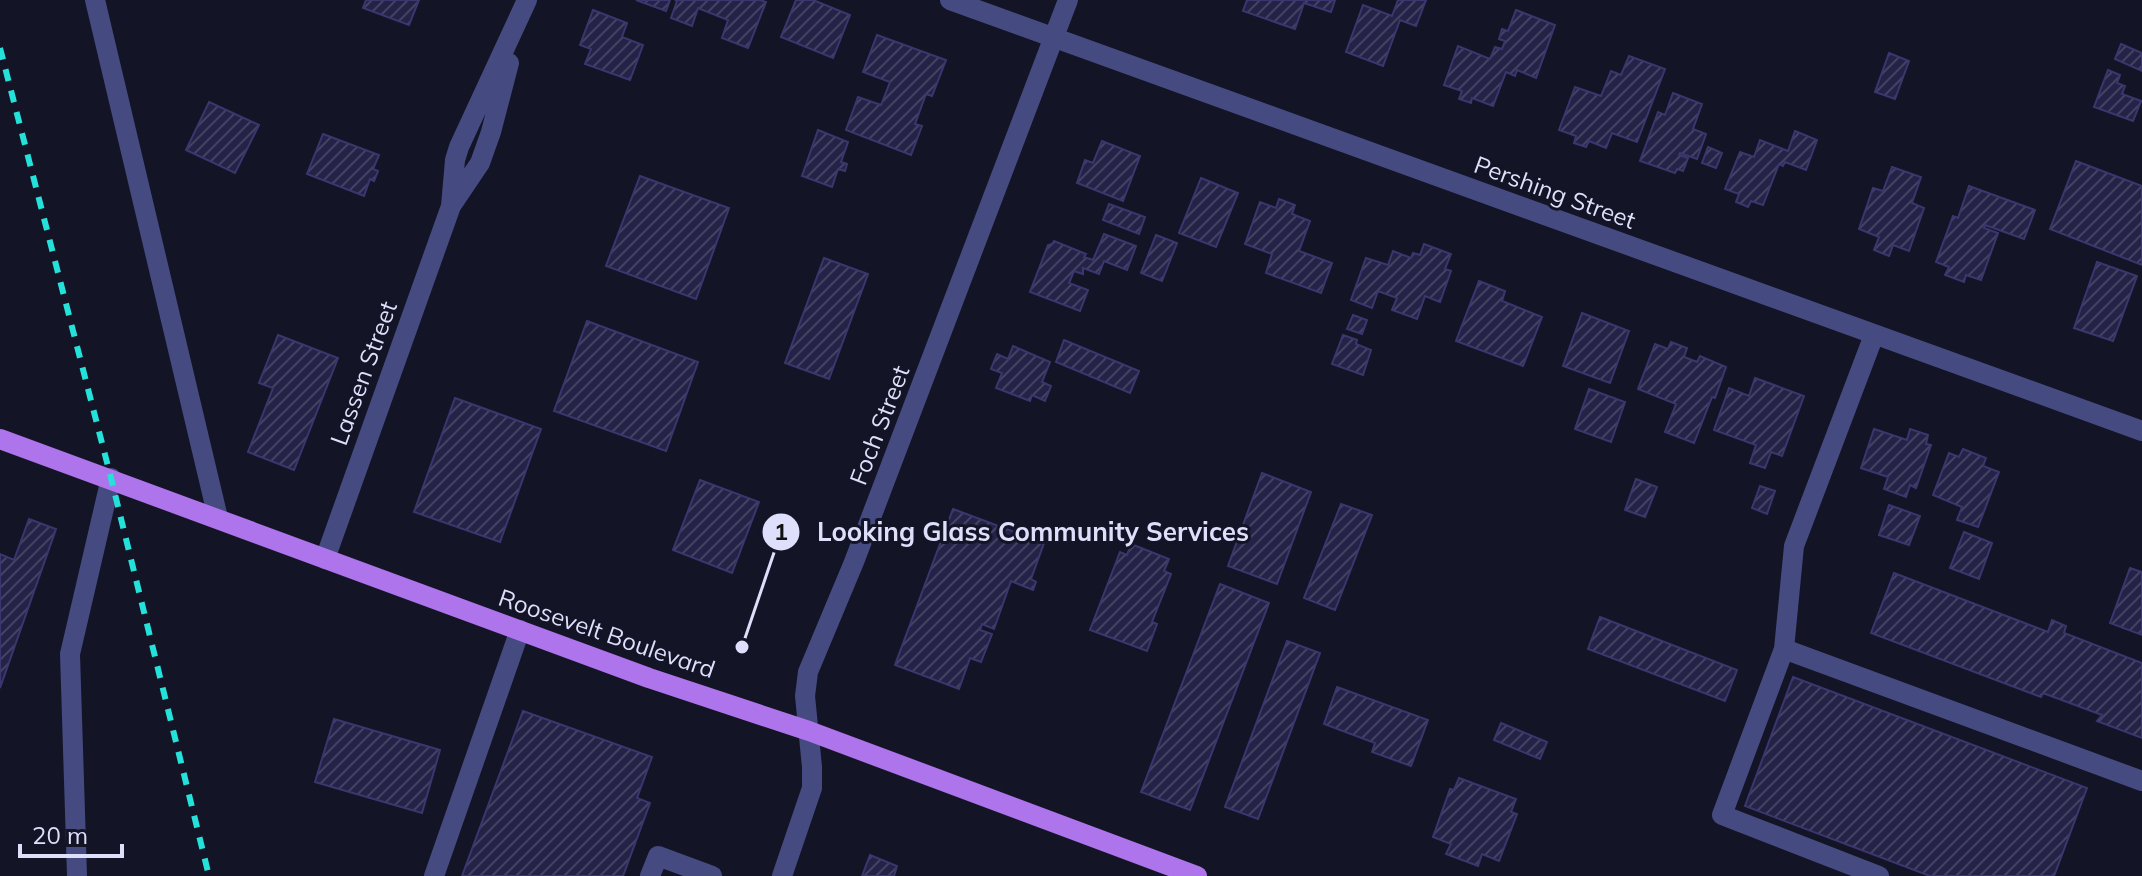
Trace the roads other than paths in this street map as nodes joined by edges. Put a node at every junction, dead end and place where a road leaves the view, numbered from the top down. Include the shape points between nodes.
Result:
1 (95, 0) edge
2 (950, 0) edge
3 (1068, 0) edge
4 (525, 6) edge
5 (1055, 38) junction
6 (1874, 335) junction
7 (2142, 431) edge
8 (0, 439) edge
9 (111, 478) junction
10 (218, 518) junction
11 (325, 559) junction
12 (520, 630) junction
13 (1784, 649) junction
14 (809, 731) junction
15 (2142, 781) edge
16 (77, 876) edge
17 (434, 876) edge
18 (650, 876) edge
19 (710, 876) edge
20 (782, 876) edge
21 (1197, 876) edge
22 (1879, 876) edge

1 - 10 street
2 - 5 street, Pershing Street
3 - 5 street, Foch Street
4 - 11 street, Lassen Street via 459,147 451,206
5 - 6 street, Pershing Street
5 - 14 street, Foch Street via 808,672
6 - 7 street, Pershing Street
6 - 13 street via 1794,546
8 - 9 main road, Roosevelt Boulevard
9 - 10 main road, Roosevelt Boulevard
9 - 16 street via 70,654
10 - 11 main road, Roosevelt Boulevard
11 - 12 main road, Roosevelt Boulevard
12 - 14 main road, Roosevelt Boulevard
12 - 17 street
13 - 15 street
13 - 22 street via 1722,815
14 - 20 street, Foch Street via 812,788
14 - 21 main road, Roosevelt Boulevard
18 - 19 street via 658,856

